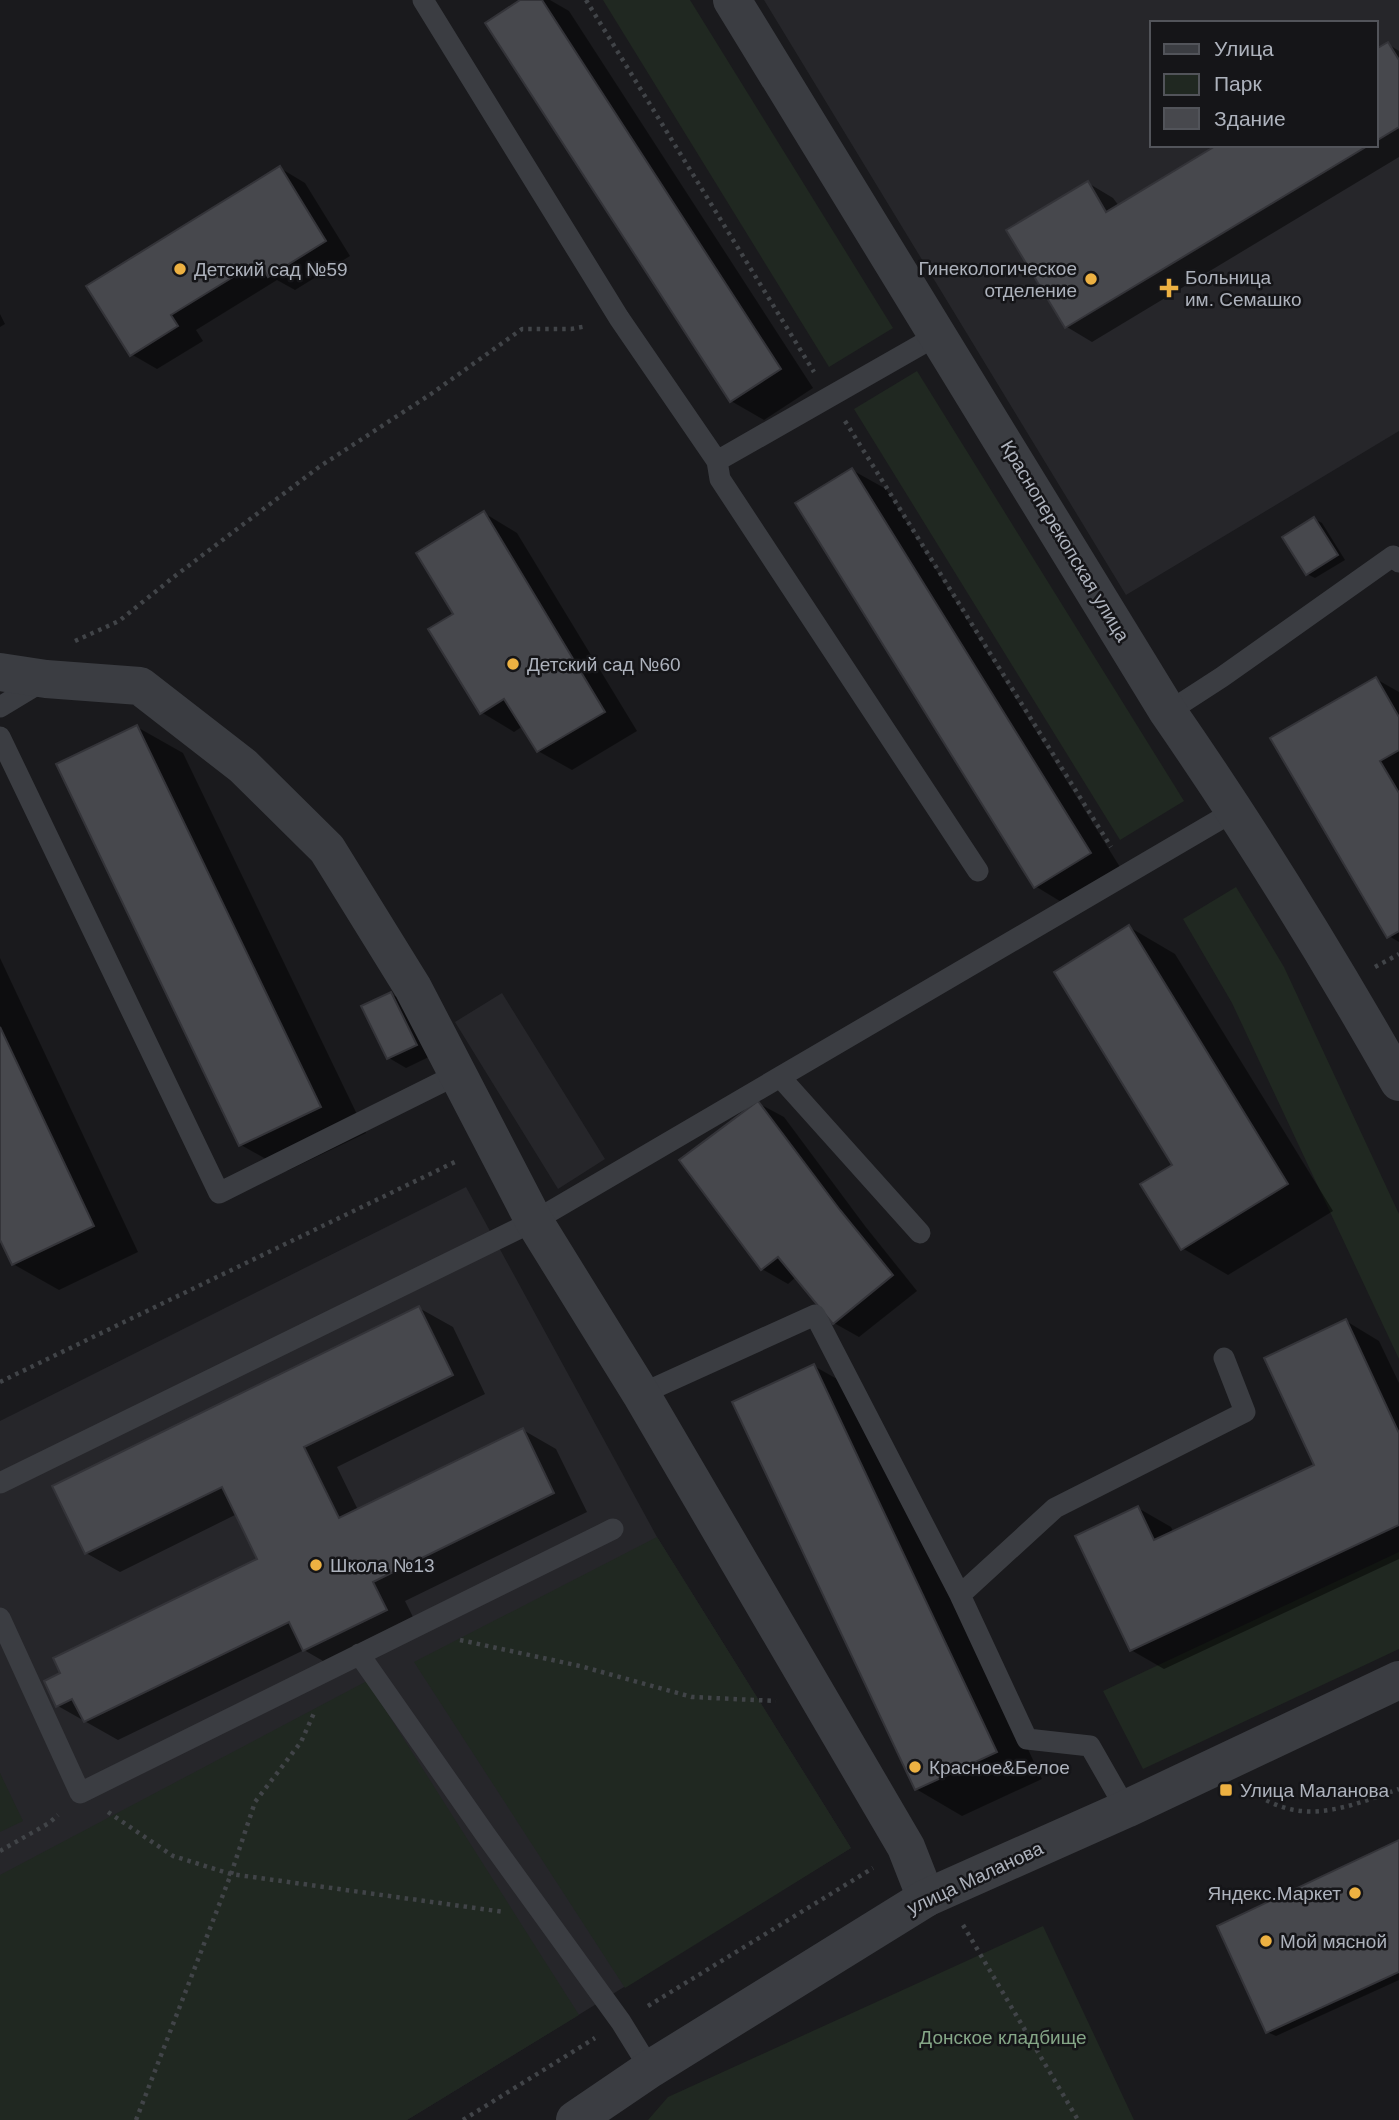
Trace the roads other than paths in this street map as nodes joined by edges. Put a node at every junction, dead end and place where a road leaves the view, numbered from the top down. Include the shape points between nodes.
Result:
1 (423, 0) edge
2 (732, 0) edge
3 (938, 335) junction
4 (717, 461) junction
5 (1399, 562) edge
6 (0, 671) edge
7 (46, 679) junction
8 (0, 707) edge
9 (1168, 712) junction
10 (0, 737) edge
11 (1236, 810) junction
12 (978, 871) dead end
13 (458, 1074) junction
14 (780, 1077) junction
15 (1399, 1082) edge
16 (534, 1222) junction
17 (920, 1233) dead end
18 (1224, 1358) dead end
19 (642, 1394) junction
20 (0, 1483) edge
21 (613, 1529) dead end
22 (960, 1595) junction
23 (0, 1618) edge
24 (359, 1654) junction
25 (1399, 1680) edge
26 (1126, 1809) junction
27 (934, 1895) junction
28 (650, 2069) junction
29 (575, 2120) edge

1 - 4 lane via 619,318
2 - 3 street, Красноперекопская улица
3 - 4 lane
3 - 9 street, Красноперекопская улица
4 - 12 lane via 720,479
5 - 9 lane via 1393,556
6 - 7 street
7 - 8 lane
7 - 13 street via 140,686 243,766 327,849 413,988
9 - 11 street, Красноперекопская улица
10 - 13 lane via 219,1193
11 - 14 lane
11 - 15 street, Красноперекопская улица
13 - 16 street
14 - 16 lane
14 - 17 lane
16 - 19 street
16 - 20 lane
18 - 22 lane via 1245,1412 1055,1508
19 - 22 lane via 815,1315
19 - 27 street
21 - 24 lane
22 - 26 lane via 1027,1739 1090,1746
23 - 24 lane via 80,1793
24 - 28 lane
25 - 26 street, улица Маланова
26 - 27 street, улица Маланова
27 - 28 street, улица Маланова
28 - 29 street, улица Маланова

